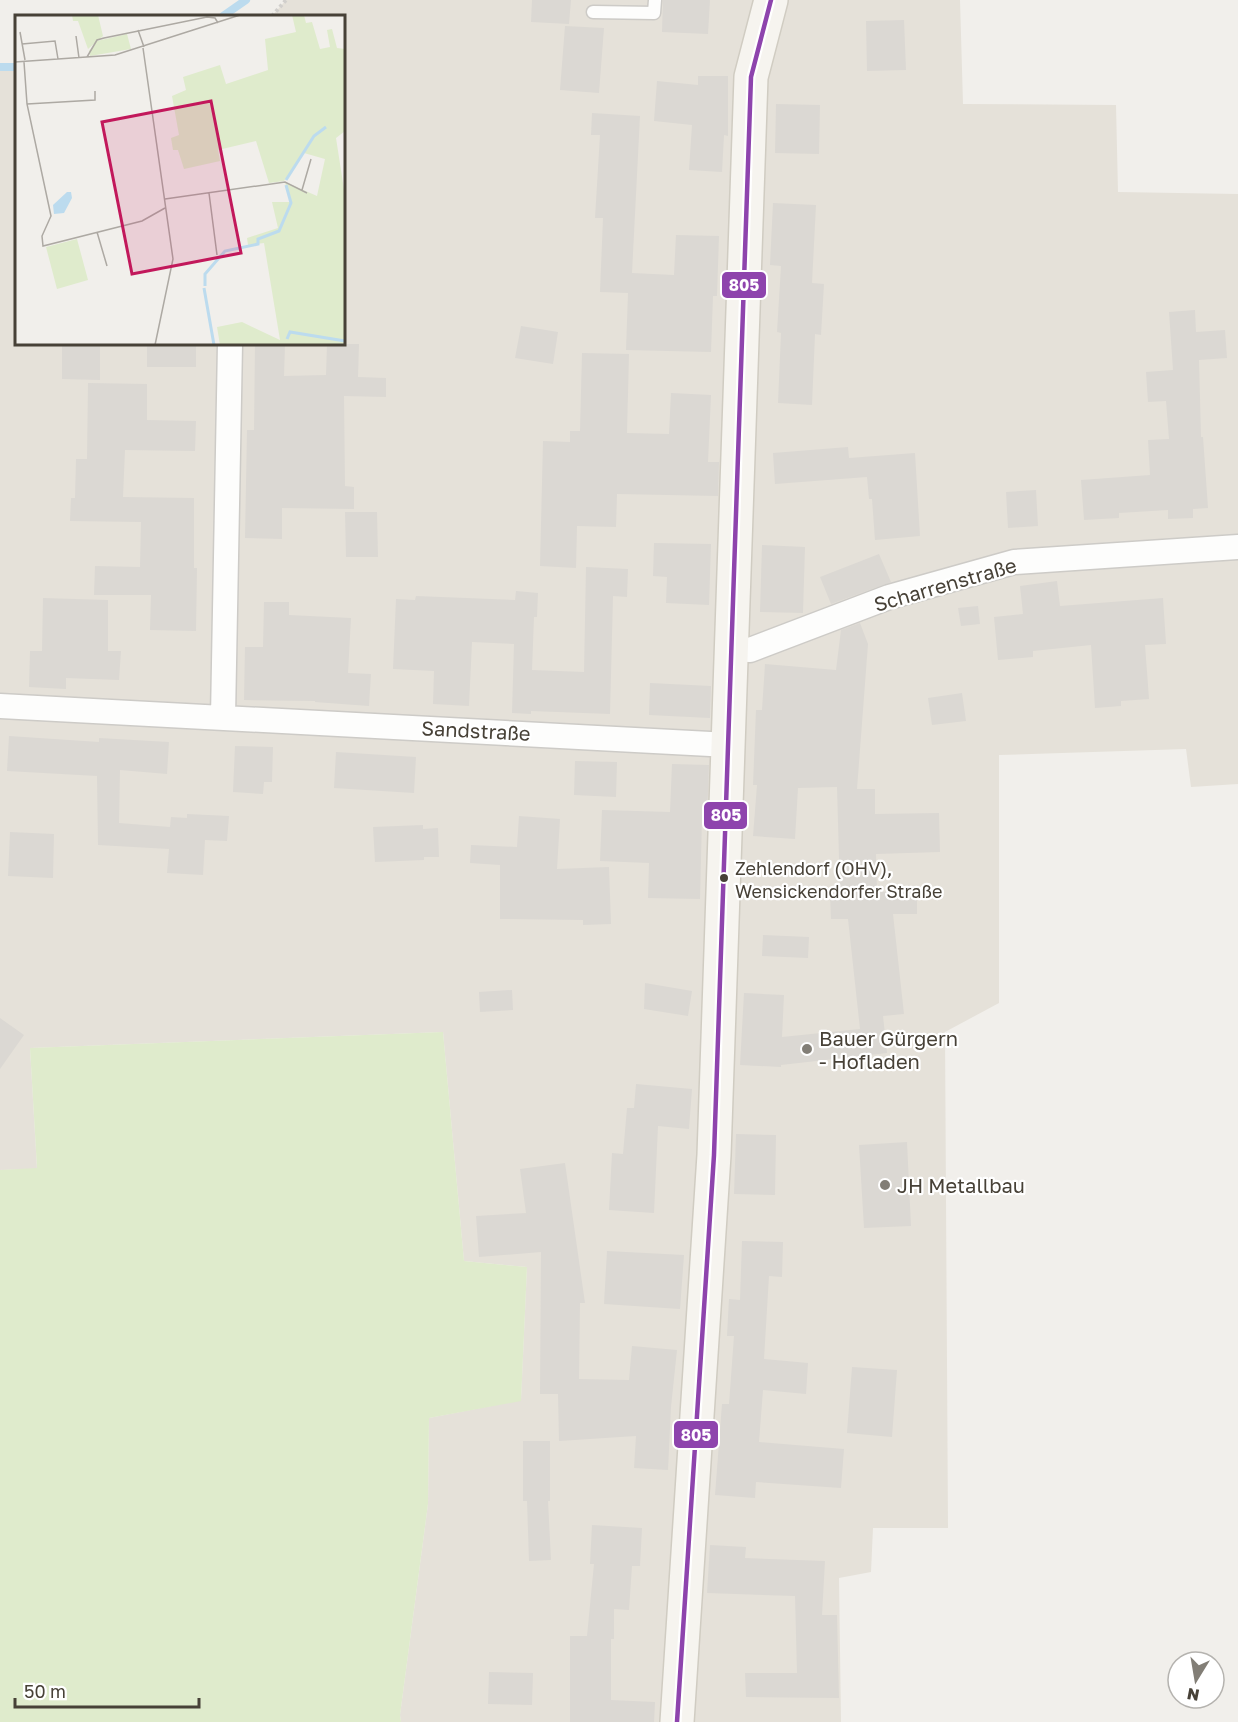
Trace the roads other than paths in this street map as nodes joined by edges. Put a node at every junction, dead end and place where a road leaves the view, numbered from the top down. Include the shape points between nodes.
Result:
1 (655, 0) edge
2 (771, 0) edge
3 (593, 12) dead end
4 (230, 345) edge
5 (1238, 547) edge
6 (732, 649) junction
7 (0, 705) edge
8 (223, 717) junction
9 (729, 745) junction
10 (677, 1722) edge

1 - 3 lane via 654,13
2 - 6 main road via 751,77
4 - 8 street
5 - 6 street, Scharrenstraße via 1014,562 889,597 750,650
6 - 9 main road
7 - 8 street, Sandstraße
8 - 9 street, Sandstraße
9 - 10 main road via 714,1155

